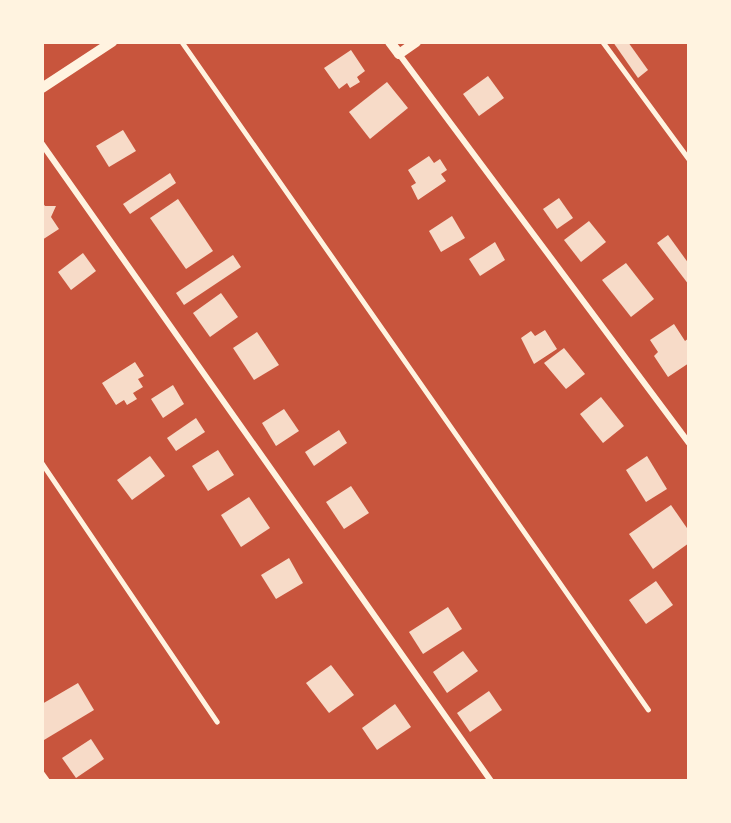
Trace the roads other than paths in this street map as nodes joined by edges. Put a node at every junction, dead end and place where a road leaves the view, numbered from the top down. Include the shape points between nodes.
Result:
1 (112, 42) edge
2 (182, 42) edge
3 (390, 42) edge
4 (416, 42) edge
5 (603, 42) edge
6 (399, 54) junction
7 (42, 88) edge
8 (42, 144) edge
9 (689, 159) edge
10 (689, 443) edge
11 (42, 463) edge
12 (648, 709) dead end
13 (217, 721) dead end
14 (42, 774) edge
15 (47, 781) edge
16 (491, 781) edge

1 - 7 street
2 - 12 lane
3 - 6 street
4 - 6 street
5 - 9 lane
6 - 10 street
8 - 16 street
11 - 13 lane
14 - 15 street

